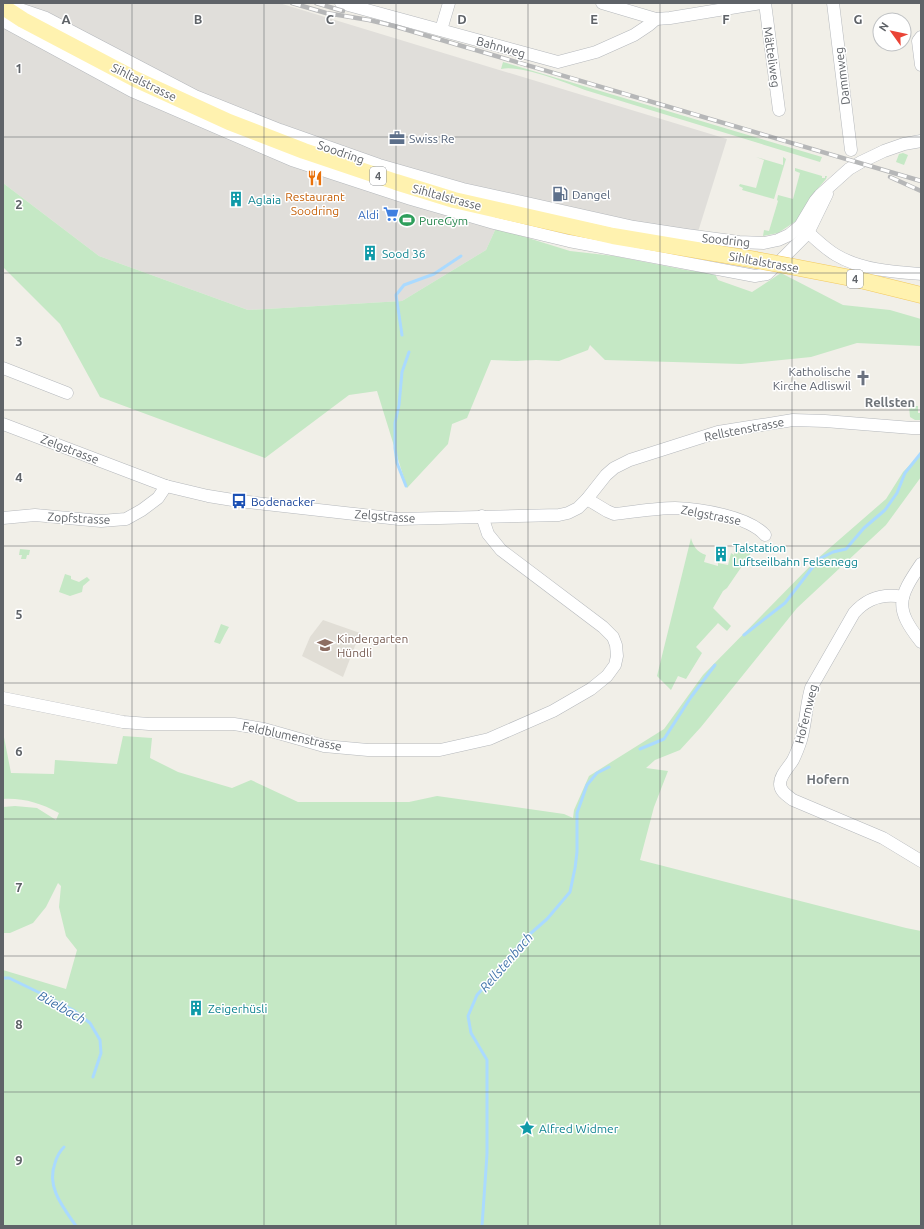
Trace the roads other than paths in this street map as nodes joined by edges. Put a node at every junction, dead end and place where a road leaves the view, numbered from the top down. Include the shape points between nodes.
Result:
1 (3, 3) edge
2 (341, 3) edge
3 (449, 3) edge
4 (602, 3) edge
5 (761, 3) edge
6 (765, 3) edge
7 (833, 3) edge
8 (623, 6) edge
9 (719, 6) edge
10 (3, 7) edge
11 (656, 19) junction
12 (3, 21) edge
13 (441, 30) junction
14 (921, 37) edge
15 (921, 65) edge
16 (779, 110) dead end
17 (921, 141) edge
18 (851, 150) dead end
19 (804, 229) junction
20 (764, 243) junction
21 (772, 269) junction
22 (921, 274) edge
23 (921, 295) edge
24 (3, 368) edge
25 (68, 393) dead end
26 (3, 424) edge
27 (921, 428) edge
28 (166, 486) junction
29 (587, 499) junction
30 (482, 516) junction
31 (3, 518) edge
32 (765, 534) dead end
33 (921, 564) edge
34 (903, 597) junction
35 (921, 642) edge
36 (3, 698) edge
37 (921, 861) edge

1 - 20 street, Soodring via 46,18 195,96 379,165 463,189 634,227 739,242
2 - 13 street, Bahnweg
3 - 13 street
4 - 8 street
5 - 9 street
6 - 16 street, Mätteliweg
7 - 18 street, Dammweg
8 - 11 street
9 - 11 street
10 - 23 main road, Sihltalstrasse / 4, bridge via 135,79 202,110 272,139 396,182 454,200 613,236 789,266
11 - 13 street, Bahnweg via 634,35 596,52 558,62
12 - 21 street, Soodring via 132,91 193,118 292,160 411,199 577,243 754,276 767,274
14 - 15 street via 918,41
17 - 19 street via 874,155 849,169 831,186
19 - 20 street
19 - 21 street
19 - 22 street via 833,253 848,261 878,269
20 - 21 street, Soodring via 773,256
24 - 25 street
26 - 28 street, Zelgstrasse
27 - 29 street, Rellstenstrasse via 793,420 718,432 630,460 614,468
28 - 30 street, Zelgstrasse via 239,501 378,517 414,519
28 - 31 street, Zopfstrasse via 158,498 126,519 101,521 35,515
29 - 30 street, Zelgstrasse via 573,512 559,515
29 - 32 street, Zelgstrasse via 614,514 675,508 699,510 747,522 757,526
30 - 36 street, Feldblumenstrasse via 488,534 501,550 613,637 617,656 607,676 582,694 553,711 489,739 440,750 368,750 324,746 264,729 234,724 123,722
33 - 34 street via 906,586
34 - 35 street via 902,608 905,618
34 - 37 street, Hofernweg via 876,597 866,601 854,613 811,688 801,739 780,785 786,796 793,800 883,838

